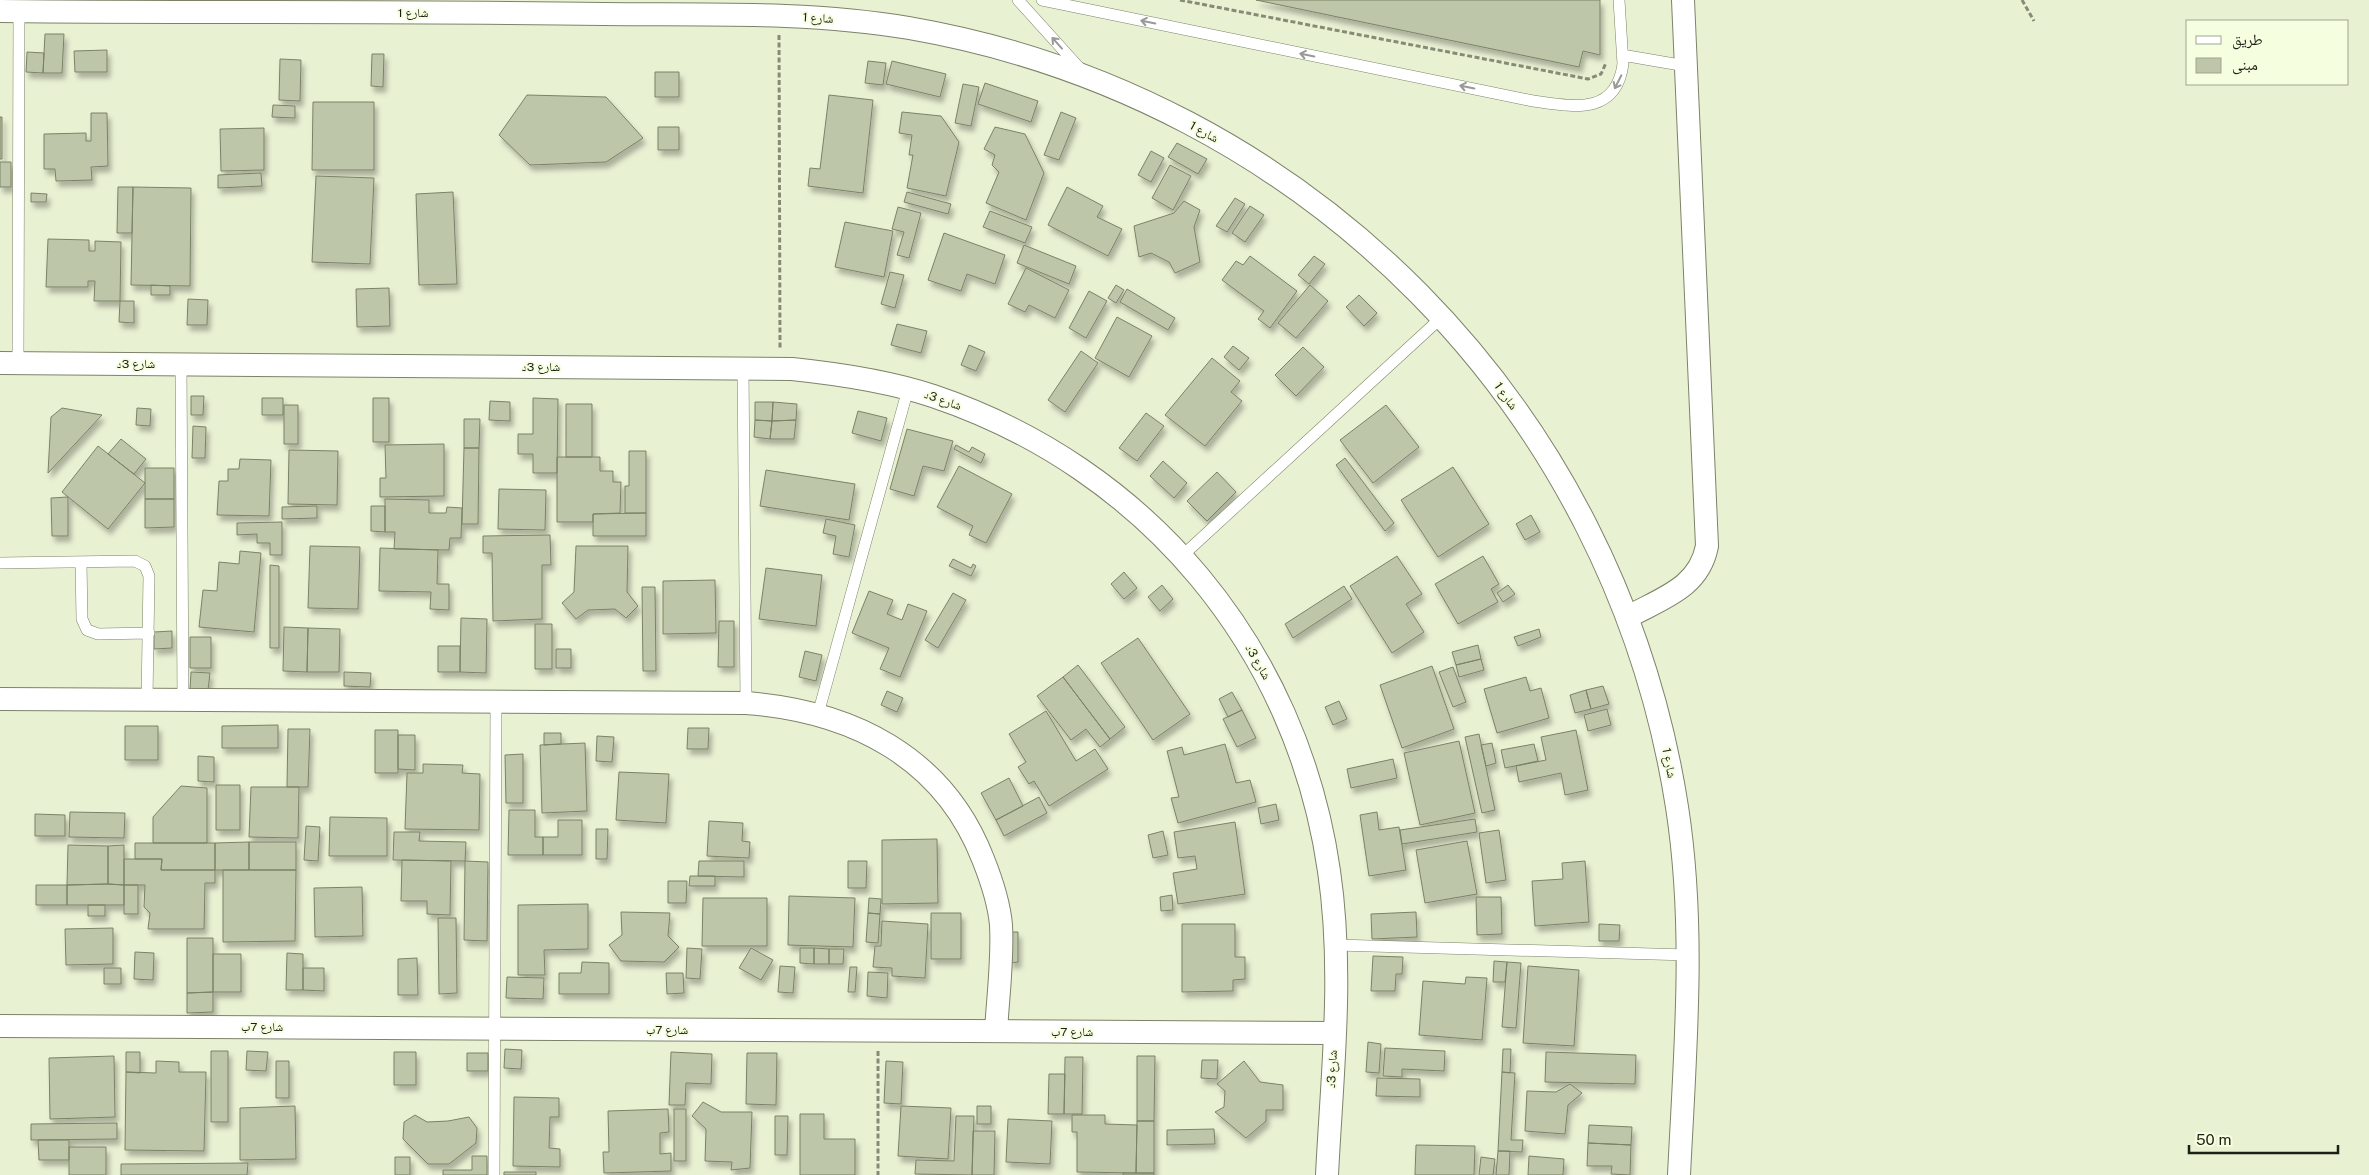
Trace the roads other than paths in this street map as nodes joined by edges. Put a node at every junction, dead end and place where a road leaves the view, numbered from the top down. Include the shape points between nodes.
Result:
1 (1018, 0) edge
2 (1042, 0) edge
3 (1619, 0) edge
4 (1683, 0) edge
5 (10, 11) edge
6 (1622, 55) junction
7 (1686, 66) junction
8 (1090, 79) junction
9 (1442, 316) junction
10 (6, 363) edge
11 (181, 364) junction
12 (743, 368) junction
13 (0, 378) edge
14 (908, 389) junction
15 (1182, 556) junction
16 (81, 562) junction
17 (0, 563) edge
18 (1628, 617) junction
19 (149, 633) junction
20 (0, 699) edge
21 (147, 700) junction
22 (182, 700) junction
23 (496, 702) junction
24 (746, 703) junction
25 (818, 714) junction
26 (1336, 945) junction
27 (1688, 955) junction
28 (0, 1026) edge
29 (495, 1028) junction
30 (996, 1031) junction
31 (1334, 1033) junction
32 (494, 1175) edge
33 (1327, 1175) edge
34 (1678, 1175) edge

8 -> 1 lane
6 -> 2 lane via 1622,74 1613,91 1597,103 1577,106 1533,101
3 - 6 lane
4 - 7 street
5 - 8 street, شارع 1 via 551,13 840,19 914,29 1024,56
5 - 10 lane
6 - 7 lane
7 - 18 street via 1707,546 1698,571 1689,582
8 - 9 street, شارع 1 via 1207,133 1289,184 1365,243
9 - 15 lane
9 - 18 street, شارع 1 via 1487,370 1560,475 1610,572
10 - 11 street, شارع 3د
10 - 13 street
11 - 12 street, شارع 3د
11 - 22 lane
12 - 14 street, شارع 3د via 828,372
12 - 24 lane
14 - 15 street, شارع 3د via 965,407 1059,454 1117,495
14 - 25 lane
15 - 26 street, شارع 3د via 1215,596 1254,655 1300,751 1325,845
16 - 17 lane
16 - 19 lane via 82,619 87,630 98,634
16 - 19 lane via 135,561 145,566 149,576
18 - 27 street, شارع 1 via 1658,712 1677,808 1687,906
19 - 21 lane
20 - 21 street
21 - 22 street
22 - 23 street
23 - 24 street
23 - 29 lane
24 - 25 street via 777,705
25 - 30 street via 866,732 917,765 942,790 967,826 989,873 1001,925
26 - 27 lane
26 - 31 street, شارع 3د
27 - 34 street, شارع 1
28 - 29 street, شارع 7ب
29 - 30 street, شارع 7ب
29 - 32 lane
30 - 31 street, شارع 7ب
31 - 33 street, شارع 3د

